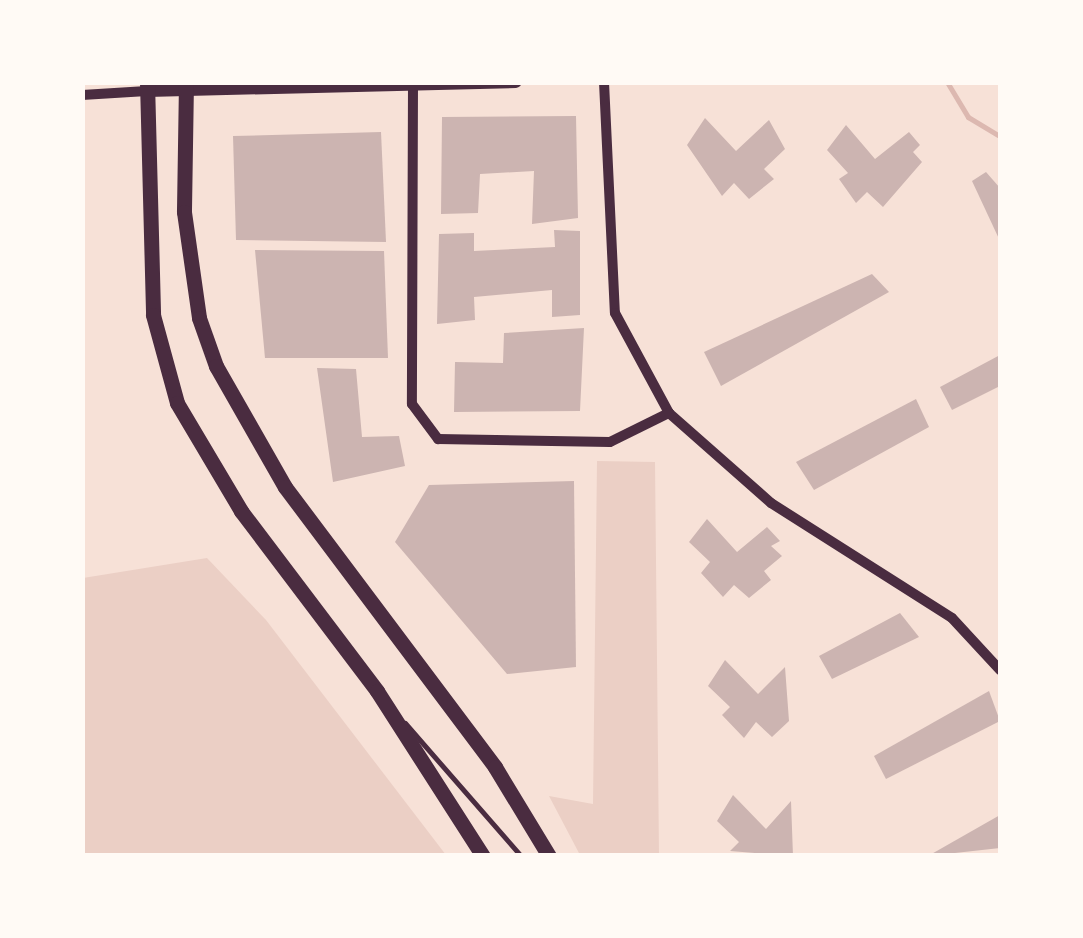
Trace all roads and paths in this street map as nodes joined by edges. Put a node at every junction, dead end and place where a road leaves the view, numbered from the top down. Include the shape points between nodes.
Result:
1 (516, 82) edge
2 (604, 82) edge
3 (413, 84) edge
4 (186, 86) edge
5 (147, 87) edge
6 (82, 95) edge
7 (669, 413) junction
8 (1000, 670) edge
9 (376, 691) junction
10 (483, 856) edge
11 (522, 856) edge
12 (549, 856) edge

1 - 3 street
2 - 7 street via 615,313
3 - 4 street
3 - 7 street via 412,404 438,439 610,442
4 - 5 street
4 - 12 main road via 184,212 199,318 216,366 285,487 495,768
5 - 6 street
5 - 9 main road via 153,315 177,403 241,510
7 - 8 street via 772,503 952,618
9 - 10 main road
9 - 11 lane

